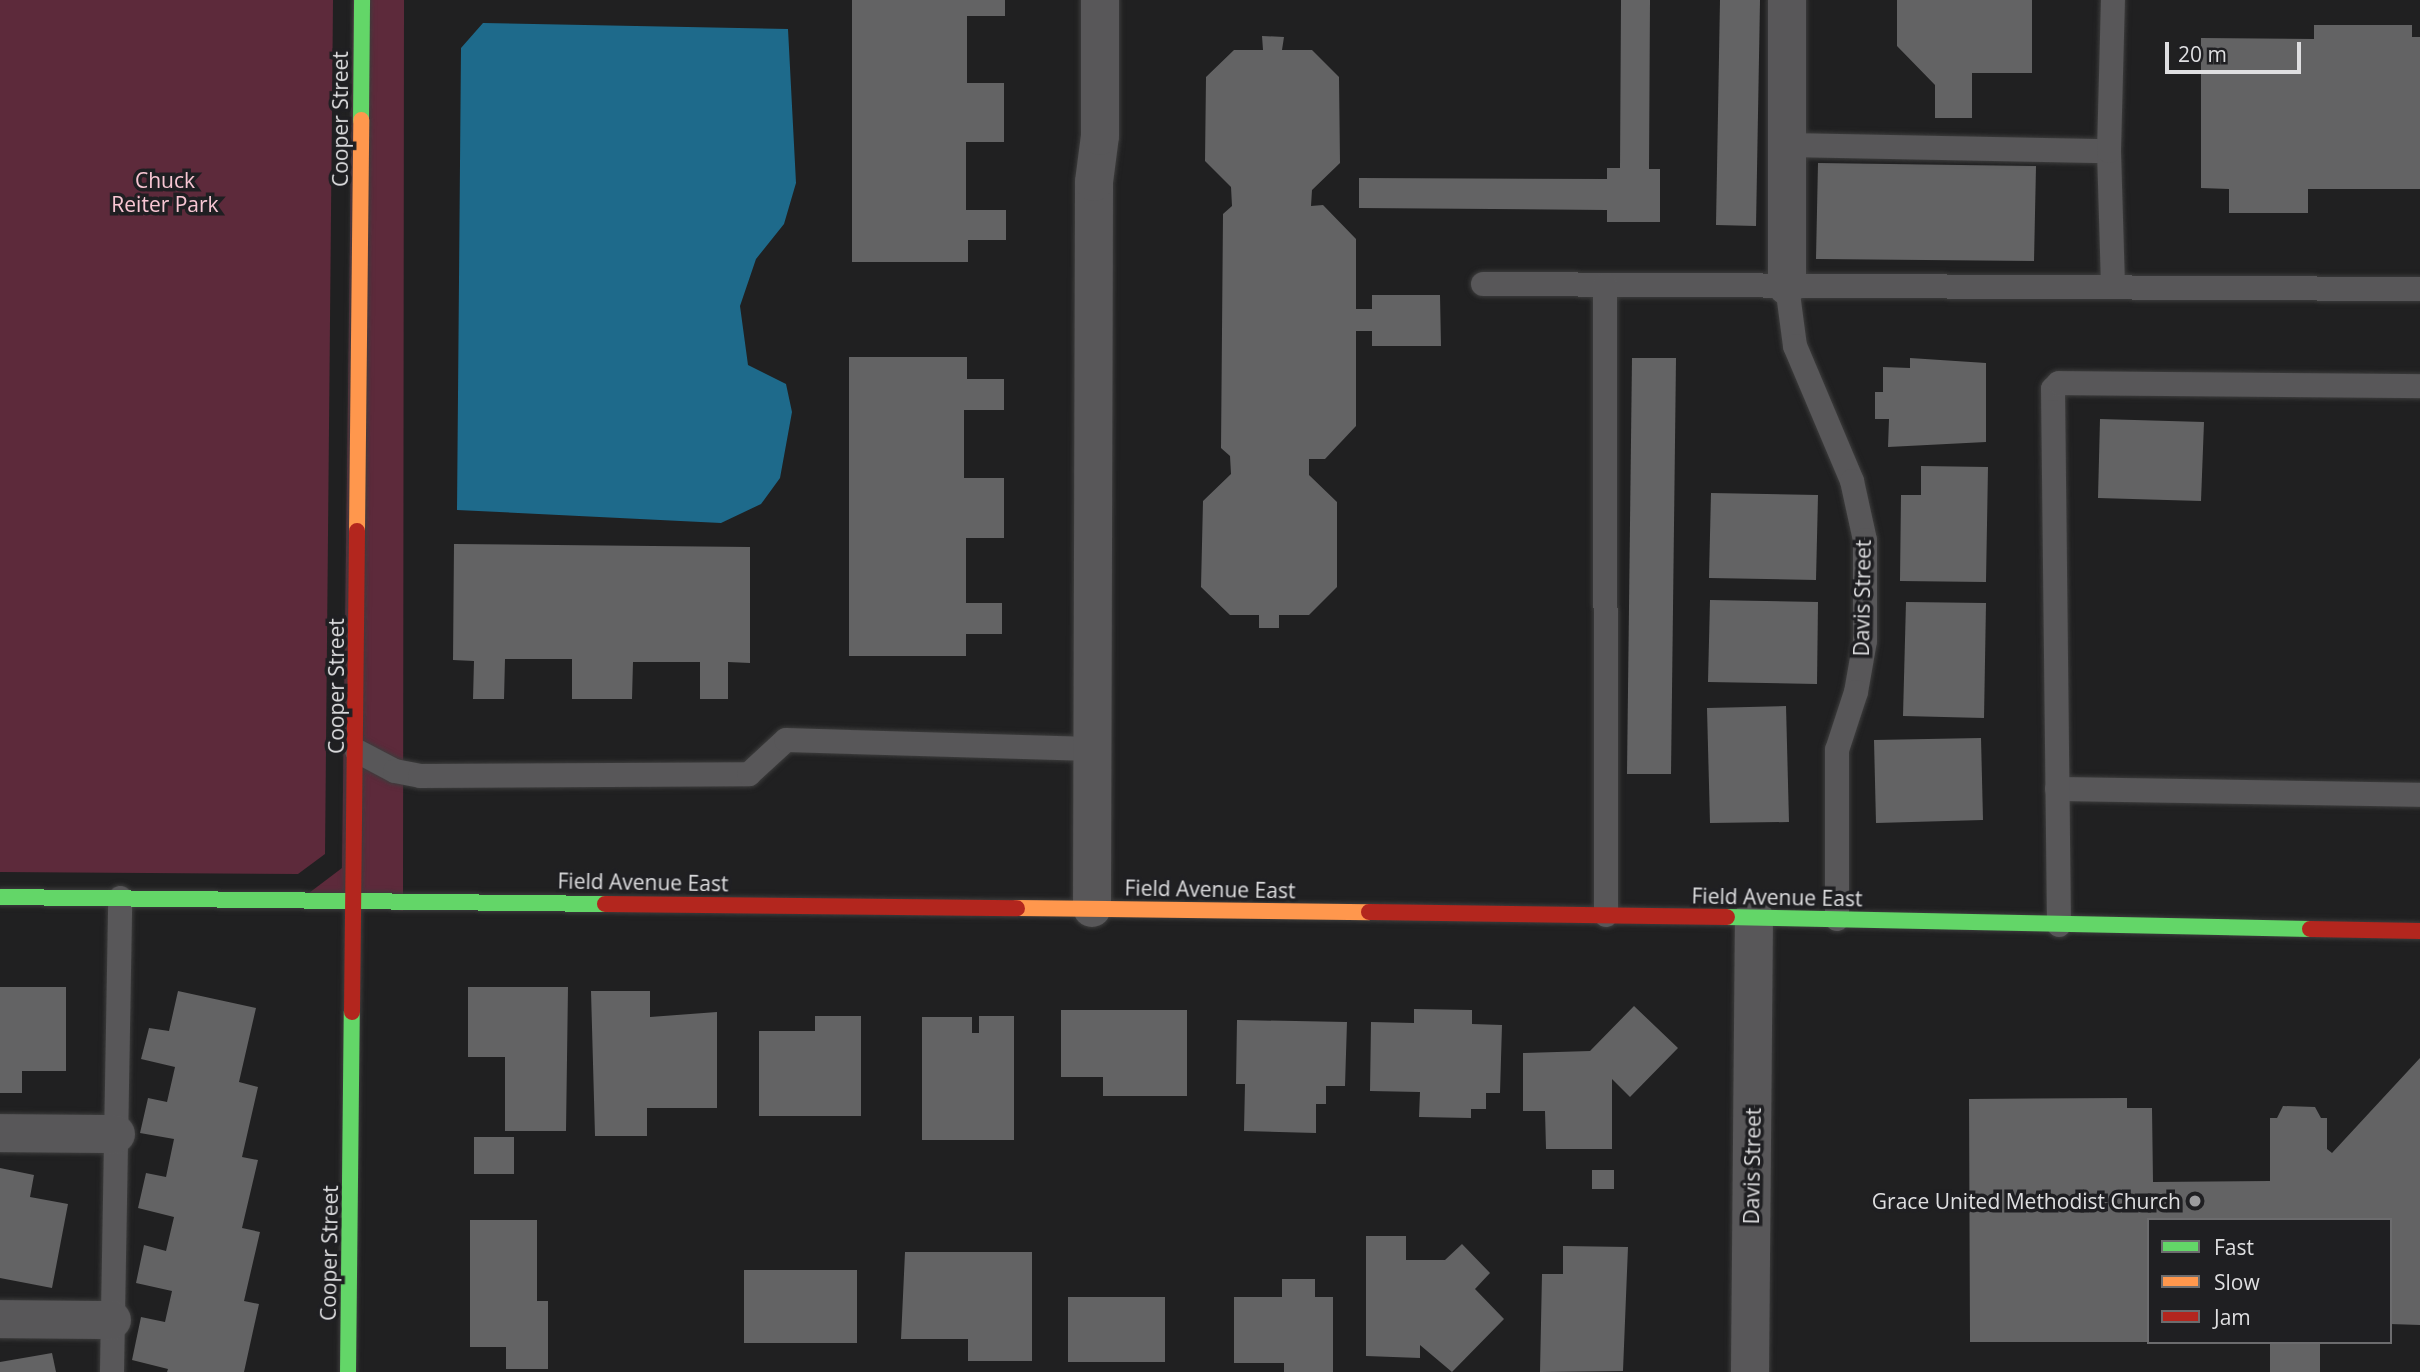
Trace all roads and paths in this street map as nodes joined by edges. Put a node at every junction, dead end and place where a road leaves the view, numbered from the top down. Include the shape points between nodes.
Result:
1 (362, 0) edge
2 (1100, 0) edge
3 (1787, 0) edge
4 (2113, 0) edge
5 (1787, 145) junction
6 (2109, 151) junction
7 (1483, 284) dead end
8 (1605, 285) junction
9 (1787, 286) junction
10 (2113, 287) junction
11 (2420, 289) edge
12 (2420, 386) edge
13 (1091, 749) junction
14 (357, 751) junction
15 (2057, 789) junction
16 (2420, 795) edge
17 (0, 897) edge
18 (120, 898) junction
19 (356, 900) junction
20 (1091, 908) junction
21 (1606, 915) junction
22 (1754, 917) junction
23 (1837, 919) junction
24 (2059, 926) junction
25 (2420, 931) edge
26 (0, 1133) edge
27 (116, 1134) junction
28 (0, 1319) edge
29 (112, 1320) junction
30 (112, 1372) edge
31 (348, 1372) edge
32 (1750, 1372) edge

1 - 14 street, Cooper Street
2 - 13 street via 1100,136 1094,182
3 - 5 street
4 - 6 lane
5 - 6 lane
5 - 9 street
6 - 10 lane
7 - 8 lane
8 - 9 lane
8 - 21 lane
9 - 10 lane
9 - 23 lane, Davis Street via 1795,346 1852,481 1865,540 1865,641 1856,692 1837,750
10 - 11 lane
12 - 15 lane via 2059,383 2053,389
13 - 14 lane via 786,740 749,774 419,776 395,771
13 - 20 street
14 - 19 street, Cooper Street
15 - 16 lane
15 - 24 lane
17 - 18 street, Field Avenue East
18 - 19 street, Field Avenue East
18 - 27 lane
19 - 20 street, Field Avenue East
19 - 31 street, Cooper Street
20 - 21 street, Field Avenue East
21 - 22 street, Field Avenue East
22 - 23 street, Field Avenue East
22 - 32 street, Davis Street
23 - 24 street, Field Avenue East
24 - 25 street, Field Avenue East
26 - 27 street
27 - 29 lane
28 - 29 street
29 - 30 lane

